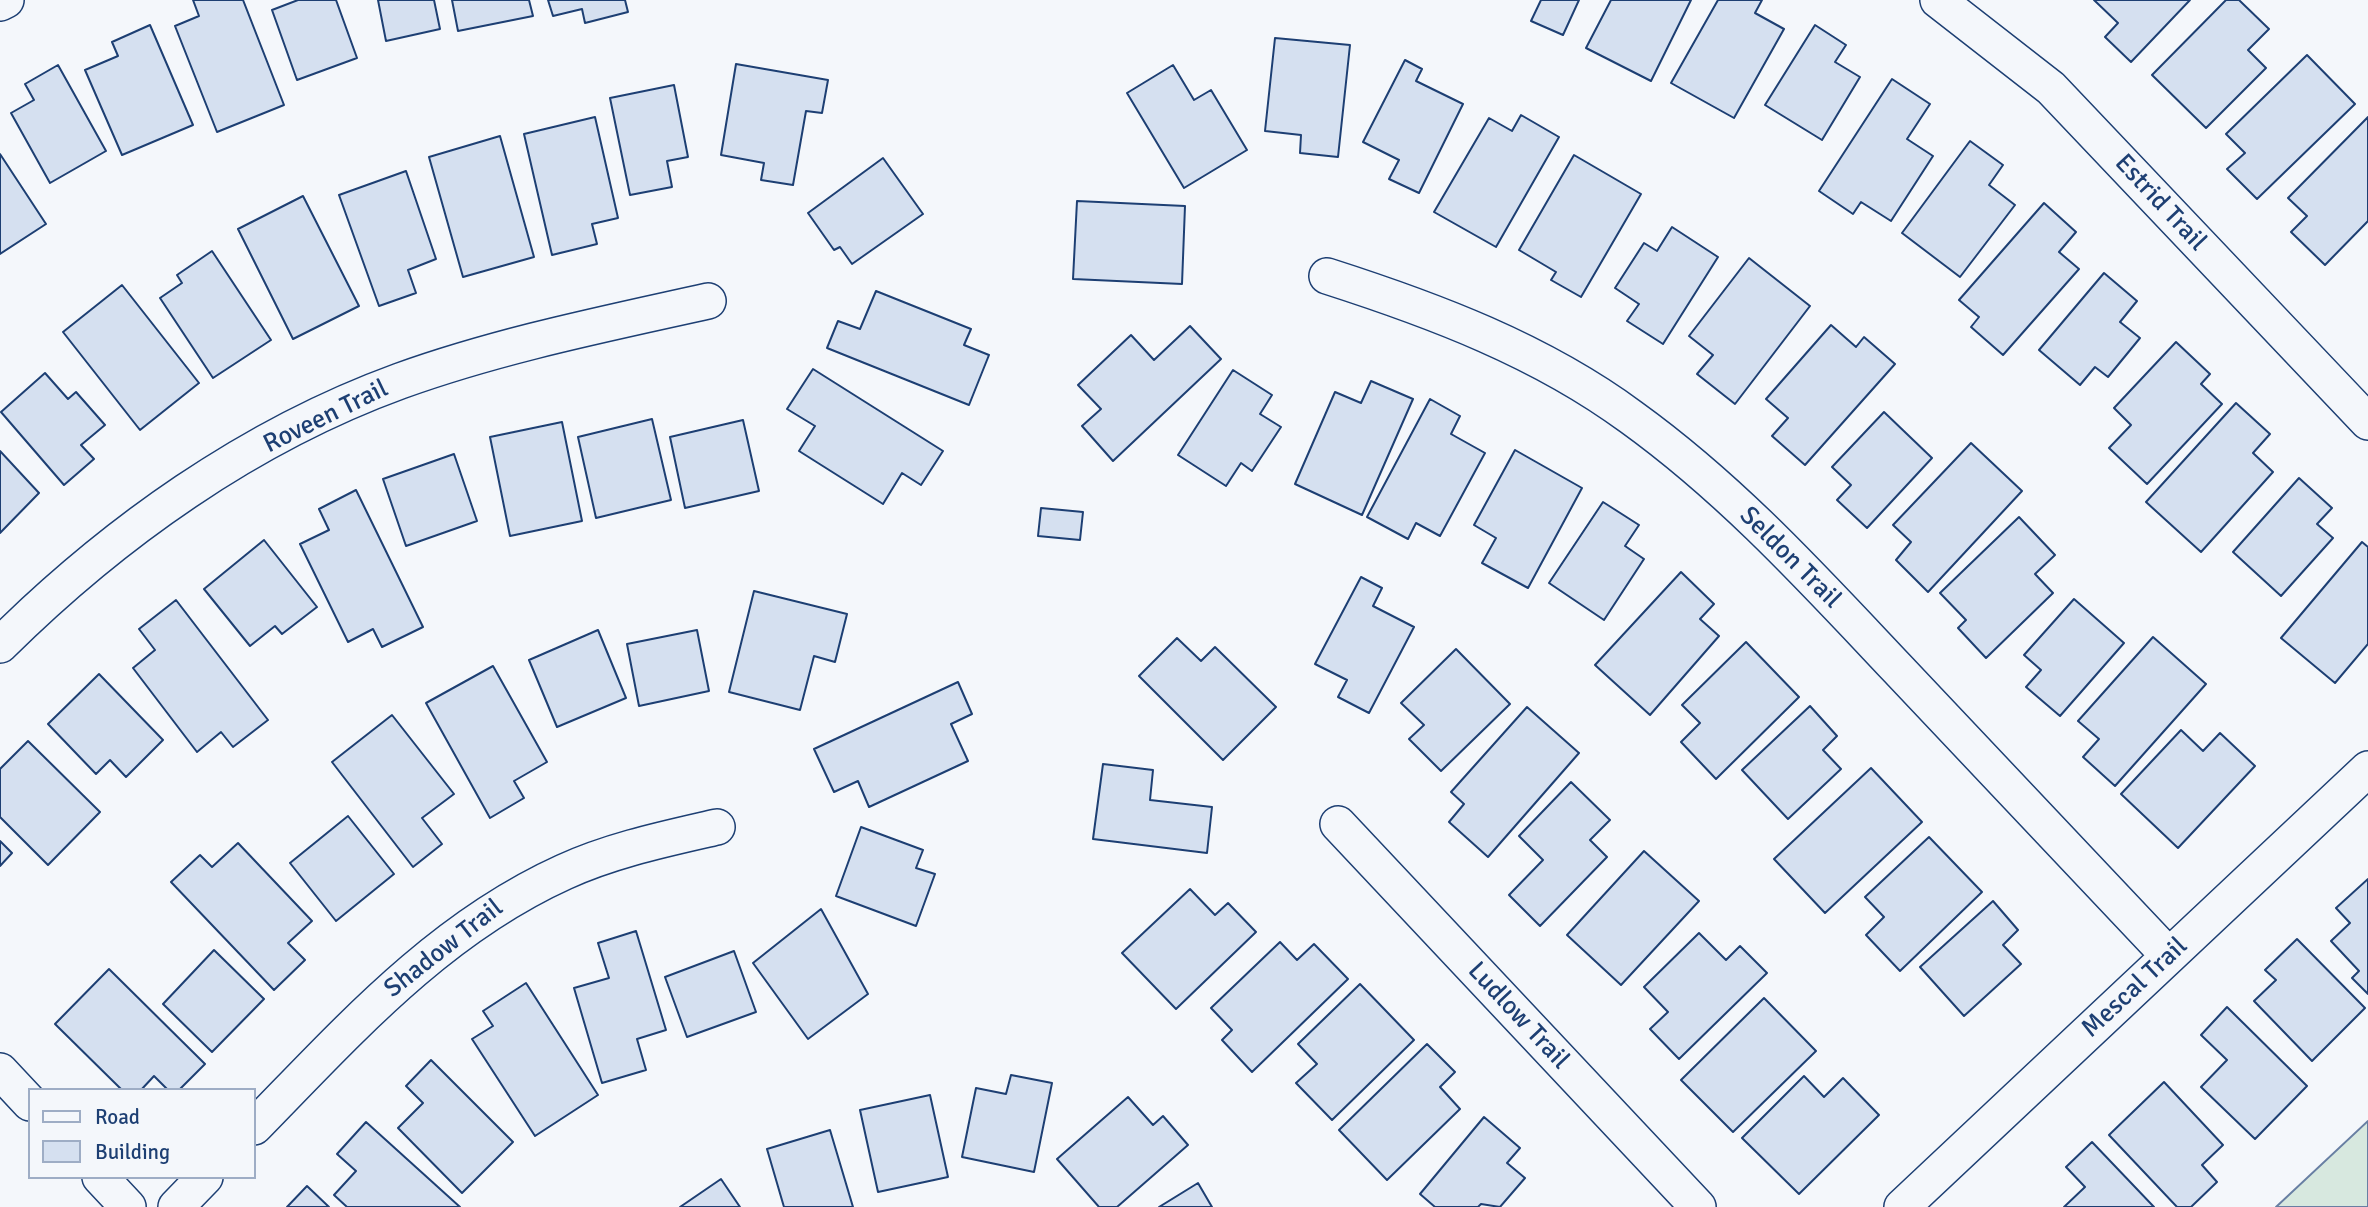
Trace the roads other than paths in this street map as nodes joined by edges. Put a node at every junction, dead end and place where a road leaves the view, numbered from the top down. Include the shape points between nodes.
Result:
1 (6, 0) edge
2 (1938, 0) edge
3 (0, 4) edge
4 (1327, 276) dead end
5 (708, 301) dead end
6 (2368, 422) edge
7 (0, 645) edge
8 (2368, 769) edge
9 (1338, 824) dead end
10 (717, 827) dead end
11 (2169, 956) junction
12 (0, 1071) edge
13 (28, 1101) edge
14 (256, 1125) edge
15 (102, 1179) edge
16 (203, 1179) edge
17 (128, 1207) edge
18 (176, 1207) edge
19 (1698, 1207) edge
20 (1902, 1207) edge

1 - 3 street
2 - 6 street, Estrid Trail via 2051,88
4 - 11 street, Seldon Trail via 1430,309 1544,362 1630,415 1709,477 1781,546
5 - 7 street, Roveen Trail via 507,347 399,382 294,428 195,485 103,551
8 - 11 street, Mescal Trail
9 - 19 street, Ludlow Trail
10 - 14 street, Shadow Trail via 622,850 512,897 461,930 386,992
11 - 20 street, Mescal Trail
12 - 13 street
15 - 17 street
16 - 18 street

